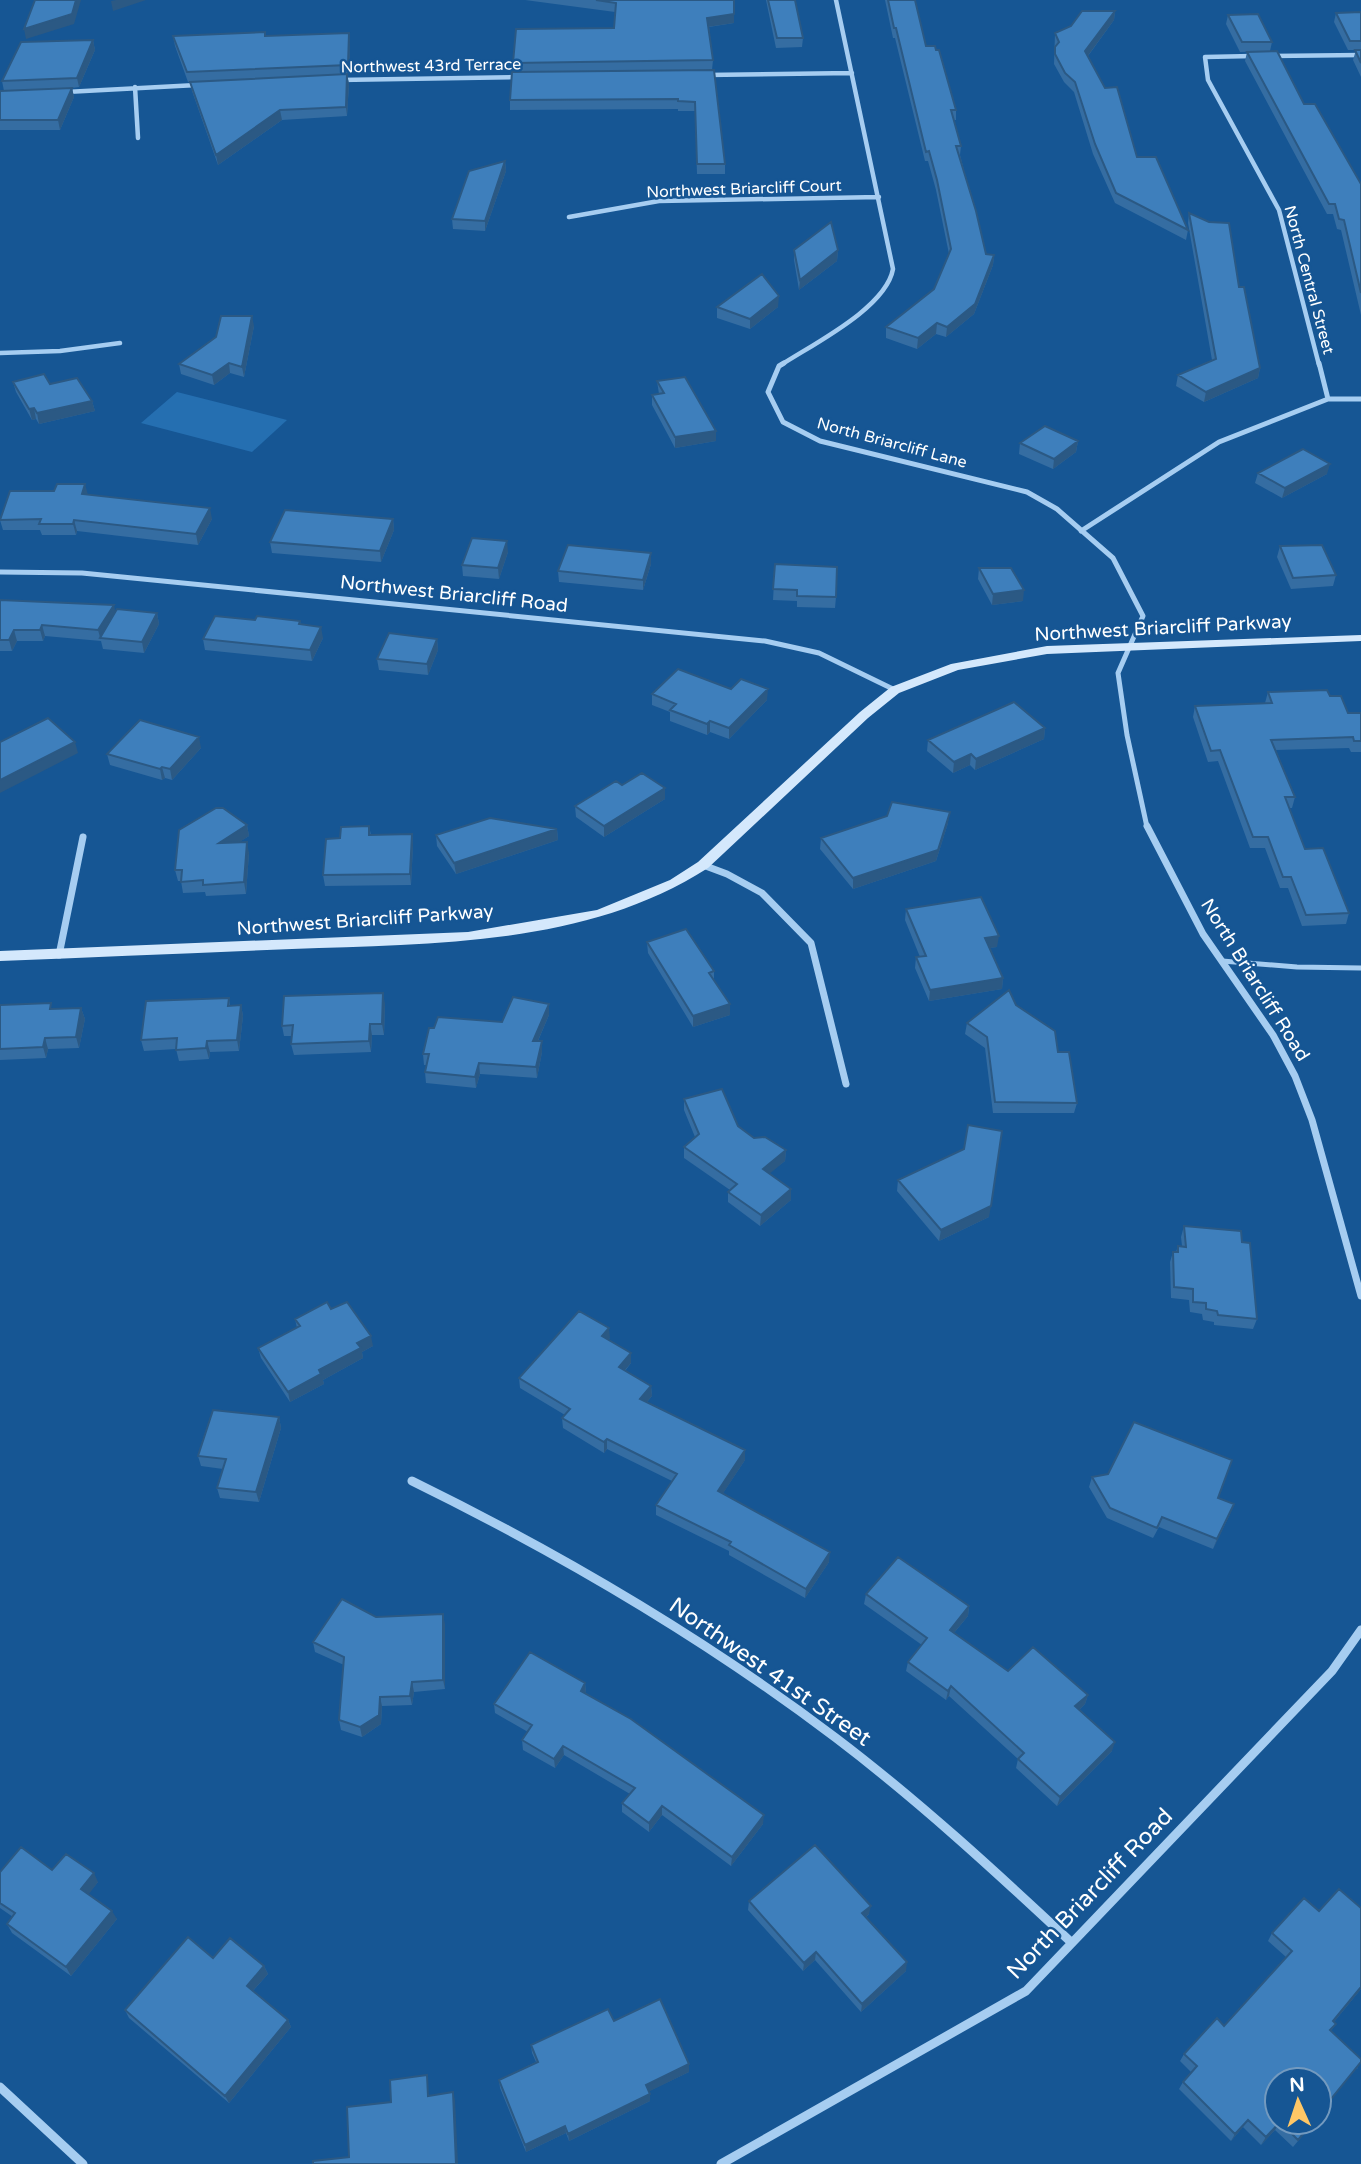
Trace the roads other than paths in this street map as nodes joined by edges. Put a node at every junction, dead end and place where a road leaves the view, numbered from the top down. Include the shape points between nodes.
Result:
1 (836, 0) edge
2 (1361, 55) edge
3 (1257, 56) edge
4 (1270, 56) edge
5 (852, 74) junction
6 (702, 75) edge
7 (525, 77) edge
8 (335, 80) edge
9 (202, 85) edge
10 (135, 87) junction
11 (54, 92) edge
12 (138, 138) dead end
13 (879, 197) junction
14 (569, 217) dead end
15 (120, 343) dead end
16 (0, 353) edge
17 (1328, 400) junction
18 (1361, 400) edge
19 (1081, 531) junction
20 (0, 572) edge
21 (1361, 638) edge
22 (1130, 646) junction
23 (895, 690) junction
24 (83, 836) dead end
25 (703, 865) junction
26 (59, 956) junction
27 (0, 957) edge
28 (1222, 961) junction
29 (1361, 968) edge
30 (846, 1084) dead end
31 (1361, 1296) edge
32 (412, 1481) dead end
33 (1361, 1630) edge
34 (1072, 1943) junction
35 (0, 2087) edge
36 (83, 2164) edge
37 (721, 2164) edge

1 - 5 street, North Briarcliff Lane
2 - 4 street
3 - 17 street, North Central Street via 1205,57 1208,80 1279,210
5 - 6 street
5 - 13 street, North Briarcliff Lane
7 - 8 street, Northwest 43rd Terrace
9 - 10 street
10 - 11 street
10 - 12 street
13 - 14 street, Northwest Briarcliff Court via 659,201
13 - 19 street, North Briarcliff Lane via 894,262 891,281 859,315 779,366 768,392 783,422 820,441 1027,492 1057,509
15 - 16 street via 40,354
17 - 18 street
17 - 19 street via 1219,442
19 - 22 street, North Briarcliff Lane via 1113,558 1143,616
20 - 23 street, Northwest Briarcliff Road via 82,573 765,640 818,653
21 - 22 main road, Northwest Briarcliff Parkway
22 - 23 main road, Northwest Briarcliff Parkway via 1047,650 981,662
22 - 28 street, North Briarcliff Road via 1118,673 1148,831
23 - 25 main road, Northwest Briarcliff Parkway
24 - 26 street
25 - 26 main road, Northwest Briarcliff Parkway via 675,883 599,914 468,937
25 - 30 street via 762,892 811,943
26 - 27 main road, Northwest Briarcliff Parkway
28 - 29 lane
28 - 31 street, North Briarcliff Road via 1295,1076 1312,1120
32 - 34 street, Northwest 41st Street via 587,1571 712,1649 838,1739 964,1843
33 - 34 street, North Briarcliff Road via 1332,1671
34 - 37 street, North Briarcliff Road via 1026,1991
35 - 36 street

